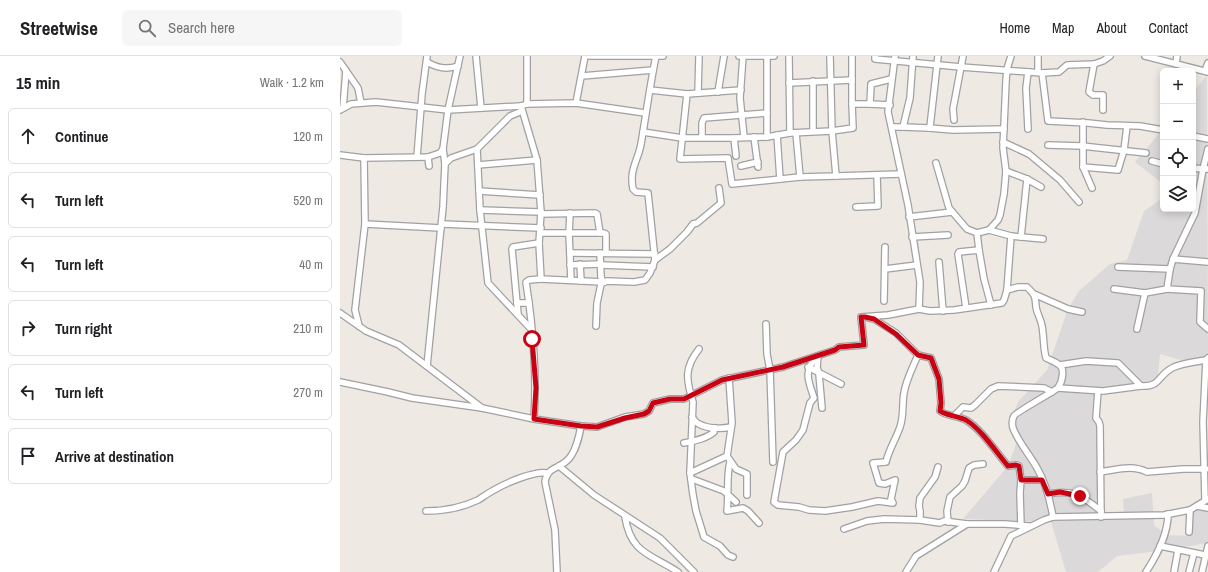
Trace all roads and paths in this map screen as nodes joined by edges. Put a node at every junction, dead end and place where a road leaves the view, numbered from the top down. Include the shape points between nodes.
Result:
1 (460, 56) edge
2 (476, 56) edge
3 (527, 56) edge
4 (585, 56) edge
5 (589, 56) edge
6 (656, 56) edge
7 (663, 56) edge
8 (699, 56) edge
9 (724, 56) edge
10 (739, 56) edge
11 (743, 56) edge
12 (767, 56) edge
13 (774, 56) edge
14 (789, 56) edge
15 (830, 56) edge
16 (852, 56) edge
17 (875, 56) edge
18 (913, 56) edge
19 (938, 56) edge
20 (963, 56) edge
21 (1011, 56) edge
22 (1038, 56) edge
23 (1110, 56) edge
24 (1147, 56) edge
25 (1177, 56) edge
26 (895, 58) edge
27 (427, 59) edge
28 (340, 62) edge
29 (912, 63) junction
30 (1208, 63) edge
31 (1094, 64) junction
32 (1176, 64) junction
33 (936, 65) junction
34 (458, 66) junction
35 (961, 68) junction
36 (653, 70) junction
37 (1007, 70) junction
38 (346, 71) junction
39 (1207, 71) edge
40 (1028, 72) junction
41 (1040, 72) junction
42 (582, 76) junction
43 (831, 80) junction
44 (852, 80) junction
45 (891, 80) junction
46 (813, 81) junction
47 (789, 83) junction
48 (650, 90) junction
49 (741, 90) junction
50 (718, 92) junction
51 (698, 93) junction
52 (687, 94) junction
53 (361, 103) junction
54 (576, 103) junction
55 (852, 104) junction
56 (870, 104) junction
57 (890, 105) junction
58 (523, 107) junction
59 (421, 108) junction
60 (481, 108) junction
61 (342, 109) edge
62 (448, 110) junction
63 (1102, 110) dead end
64 (646, 113) junction
65 (767, 113) junction
66 (742, 115) junction
67 (954, 120) dead end
68 (1083, 122) junction
69 (1127, 126) junction
70 (892, 127) junction
71 (903, 127) junction
72 (929, 128) junction
73 (1004, 129) junction
74 (1028, 129) dead end
75 (1160, 129) edge
76 (813, 131) junction
77 (832, 131) junction
78 (643, 132) junction
79 (793, 133) junction
80 (777, 135) junction
81 (767, 136) junction
82 (702, 137) junction
83 (744, 137) junction
84 (754, 137) junction
85 (1196, 137) edge
86 (682, 138) junction
87 (734, 138) junction
88 (1208, 139) edge
89 (1003, 142) junction
90 (1048, 144) dead end
91 (1082, 146) junction
92 (443, 149) junction
93 (477, 149) junction
94 (1208, 149) edge
95 (1124, 150) junction
96 (1146, 153) dead end
97 (340, 155) edge
98 (736, 156) dead end
99 (417, 157) junction
100 (428, 157) junction
101 (364, 158) junction
102 (537, 160) junction
103 (1152, 161) dead end
104 (936, 163) dead end
105 (1160, 163) edge
106 (445, 164) junction
107 (478, 165) junction
108 (429, 166) dead end
109 (741, 166) dead end
110 (1083, 167) junction
111 (1205, 169) edge
112 (1006, 171) junction
113 (901, 174) junction
114 (836, 176) junction
115 (877, 176) junction
116 (800, 177) junction
117 (780, 179) junction
118 (1027, 179) junction
119 (1041, 187) dead end
120 (719, 188) dead end
121 (1092, 188) dead end
122 (479, 191) junction
123 (540, 195) junction
124 (1196, 201) edge
125 (1079, 202) dead end
126 (856, 207) dead end
127 (480, 210) junction
128 (952, 212) junction
129 (1196, 212) edge
130 (541, 213) junction
131 (570, 213) junction
132 (909, 217) junction
133 (364, 224) junction
134 (441, 226) junction
135 (482, 226) junction
136 (989, 230) junction
137 (541, 231) junction
138 (600, 233) junction
139 (977, 233) junction
140 (569, 234) junction
141 (948, 235) dead end
142 (1011, 236) junction
143 (912, 237) junction
144 (1021, 237) junction
145 (1043, 239) dead end
146 (539, 243) junction
147 (885, 247) dead end
148 (979, 250) junction
149 (570, 253) junction
150 (603, 253) junction
151 (655, 254) junction
152 (1173, 259) junction
153 (655, 260) junction
154 (939, 262) dead end
155 (1208, 262) edge
156 (570, 264) junction
157 (580, 264) junction
158 (601, 265) junction
159 (917, 265) junction
160 (653, 266) junction
161 (1118, 267) dead end
162 (884, 269) junction
163 (1170, 270) junction
164 (541, 279) junction
165 (571, 280) junction
166 (581, 281) junction
167 (603, 282) junction
168 (1114, 289) dead end
169 (1167, 289) junction
170 (1007, 290) junction
171 (1146, 293) junction
172 (1034, 294) junction
173 (884, 301) dead end
174 (529, 303) junction
175 (517, 304) junction
176 (991, 305) junction
177 (966, 308) junction
178 (919, 309) junction
179 (943, 311) junction
180 (1208, 311) edge
181 (1082, 312) dead end
182 (1200, 312) junction
183 (340, 313) edge
184 (518, 315) junction
185 (865, 317) junction
186 (766, 324) dead end
187 (359, 326) junction
188 (596, 326) dead end
189 (531, 329) junction
190 (1137, 329) dead end
191 (1208, 329) edge
192 (699, 349) dead end
193 (918, 355) junction
194 (816, 356) junction
195 (1207, 359) edge
196 (1060, 364) junction
197 (427, 366) junction
198 (808, 367) junction
199 (770, 370) junction
200 (1206, 371) edge
201 (820, 374) junction
202 (729, 378) junction
203 (340, 382) edge
204 (841, 384) dead end
205 (1141, 386) junction
206 (1058, 388) junction
207 (1098, 391) junction
208 (1052, 392) junction
209 (691, 396) junction
210 (1206, 402) edge
211 (482, 408) junction
212 (822, 408) dead end
213 (955, 415) junction
214 (692, 417) junction
215 (534, 419) junction
216 (581, 426) junction
217 (731, 427) junction
218 (715, 428) junction
219 (692, 441) junction
220 (684, 443) dead end
221 (728, 459) junction
222 (773, 462) dead end
223 (983, 464) dead end
224 (560, 466) junction
225 (938, 467) dead end
226 (1206, 469) edge
227 (1100, 472) junction
228 (547, 473) junction
229 (691, 476) junction
230 (1021, 480) junction
231 (1042, 480) junction
232 (1048, 494) junction
233 (747, 495) dead end
234 (729, 496) junction
235 (1207, 499) edge
236 (736, 502) dead end
237 (1197, 506) junction
238 (1208, 508) edge
239 (1190, 510) junction
240 (426, 511) dead end
241 (1101, 514) junction
242 (1168, 514) junction
243 (625, 517) junction
244 (1053, 517) junction
245 (920, 520) junction
246 (948, 522) junction
247 (759, 523) dead end
248 (967, 524) junction
249 (1021, 526) junction
250 (1029, 526) junction
251 (844, 529) dead end
252 (1189, 532) dead end
253 (1160, 546) junction
254 (1208, 547) edge
255 (1178, 550) junction
256 (1194, 553) junction
257 (733, 557) dead end
258 (1206, 559) edge
259 (557, 572) edge
260 (678, 572) edge
261 (694, 572) edge
262 (906, 572) edge
263 (994, 572) edge
264 (1146, 572) edge
265 (1174, 572) edge
266 (1189, 572) edge
267 (1202, 572) edge

1 - 34 street
2 - 60 street
3 - 58 street
4 - 42 street
5 - 6 street
6 - 7 street
6 - 36 street
8 - 51 street
9 - 50 street
10 - 11 street
11 - 12 street
11 - 49 street
12 - 13 street
12 - 65 street
14 - 47 street
15 - 43 street
16 - 44 street
17 - 26 street via 875,59
18 - 29 street
19 - 33 street
20 - 35 street
21 - 37 street
22 - 41 street
23 - 31 street
24 - 32 street
25 - 32 street
26 - 29 street
26 - 45 street
27 - 34 street via 442,68
27 - 59 street
28 - 38 street
29 - 33 street
29 - 71 street via 910,98
30 - 39 street
31 - 41 street via 1067,65 1059,72
31 - 63 street via 1090,92 1093,95 1103,95
32 - 39 street
33 - 35 street
33 - 72 street
34 - 62 street
35 - 37 street
35 - 67 street via 953,109
36 - 42 street
36 - 48 street
37 - 40 street
37 - 73 street
38 - 53 street via 358,88
38 - 61 street
40 - 41 street
40 - 74 street
41 - 68 street via 1048,121
42 - 54 street
43 - 44 street
43 - 46 street
43 - 77 street
44 - 55 street
45 - 56 street via 871,84
45 - 57 street
46 - 47 street
46 - 76 street
47 - 79 street
48 - 52 street
48 - 64 street
49 - 50 street
49 - 66 street
50 - 51 street
51 - 52 street
52 - 86 street
53 - 59 street via 376,102
53 - 61 street via 351,104
54 - 58 street
54 - 64 street
55 - 56 street
55 - 77 street via 853,128
56 - 57 street
57 - 70 street via 888,112
58 - 60 street
58 - 93 street via 510,116
58 - 102 street
59 - 62 street
59 - 99 street
60 - 62 street
62 - 92 street
64 - 78 street
65 - 66 street
65 - 81 street
66 - 82 street via 704,118
66 - 83 street
68 - 69 street
68 - 91 street
69 - 75 street
69 - 95 street
70 - 71 street
70 - 113 street
71 - 72 street
72 - 73 street
73 - 89 street
76 - 77 street
76 - 79 street
77 - 114 street
78 - 86 street
78 - 151 street via 633,167 632,184 636,192 648,193
79 - 80 street
79 - 116 street
80 - 81 street
80 - 117 street
81 - 84 street
82 - 86 street
82 - 87 street
83 - 84 street
83 - 87 street
84 - 109 street via 758,165
85 - 88 street
86 - 117 street via 680,158 729,158 732,184
87 - 98 street
89 - 112 street
89 - 125 street via 1029,154 1060,180
90 - 91 street
91 - 95 street
91 - 110 street
92 - 100 street via 440,153
92 - 106 street
93 - 106 street via 451,158
93 - 107 street
94 - 111 street
95 - 96 street
95 - 110 street via 1118,170
97 - 101 street
99 - 100 street
99 - 101 street
100 - 108 street
101 - 133 street
102 - 107 street
102 - 123 street
103 - 105 street
104 - 128 street
106 - 134 street
107 - 122 street
110 - 121 street
111 - 124 street
112 - 118 street
112 - 136 street via 999,218
113 - 115 street
113 - 132 street
114 - 115 street
114 - 116 street
115 - 126 street via 878,206
116 - 117 street
118 - 119 street
118 - 144 street
120 - 153 street via 721,203 693,224 670,249
122 - 123 street
122 - 127 street
123 - 130 street
127 - 130 street
127 - 135 street
128 - 132 street
128 - 139 street via 967,229
129 - 152 street
130 - 131 street
130 - 137 street
131 - 138 street via 597,214
131 - 140 street
132 - 143 street
133 - 134 street
133 - 187 street via 355,310
134 - 135 street
134 - 197 street
135 - 137 street
135 - 184 street via 488,283
136 - 139 street
136 - 142 street
137 - 140 street
137 - 146 street
138 - 140 street
138 - 150 street via 606,234
139 - 148 street
140 - 149 street
141 - 143 street
142 - 144 street
142 - 170 street
143 - 159 street
144 - 145 street
146 - 164 street
146 - 175 street via 513,247
147 - 162 street
148 - 176 street
148 - 177 street via 958,254
149 - 150 street
149 - 156 street
150 - 151 street
150 - 158 street
151 - 153 street
152 - 155 street
152 - 163 street
153 - 160 street
154 - 179 street
156 - 157 street
156 - 165 street
157 - 158 street
157 - 166 street
158 - 160 street
158 - 167 street
159 - 162 street
159 - 178 street via 920,282
160 - 167 street via 644,280
161 - 163 street
162 - 173 street
163 - 169 street
164 - 165 street
164 - 174 street via 526,282
165 - 166 street
166 - 167 street
167 - 188 street via 598,295
168 - 171 street
169 - 171 street
169 - 182 street via 1201,291
170 - 172 street via 1027,287
170 - 176 street via 1002,303
171 - 190 street
172 - 181 street via 1068,309
172 - 196 street via 1046,358
174 - 175 street
174 - 189 street
175 - 184 street
176 - 177 street
177 - 179 street
178 - 179 street
178 - 185 street
180 - 182 street
182 - 191 street via 1200,322
183 - 187 street
184 - 189 street
185 - 193 street via 874,319 896,334
185 - 194 street via 861,317 864,345 839,347
186 - 199 street
187 - 197 street via 395,343
189 - 215 street via 536,388
192 - 209 street via 687,374 688,391
193 - 198 street via 906,385 900,429 886,462 873,463 879,483 885,484 895,480 891,499 893,503 878,501 825,511 778,505 774,502 783,452 803,430 810,403 814,398 807,374
193 - 213 street via 931,358 939,379 940,411
194 - 198 street
194 - 199 street
194 - 201 street
195 - 200 street
195 - 205 street via 1172,368 1155,384
196 - 205 street via 1086,361 1118,363
196 - 206 street via 1062,377
197 - 211 street
198 - 201 street
199 - 202 street
199 - 222 street
200 - 210 street
201 - 204 street
201 - 212 street
202 - 209 street via 705,387
202 - 217 street
203 - 211 street via 412,398
205 - 207 street
206 - 207 street
206 - 208 street
207 - 227 street via 1096,418 1100,426
208 - 213 street via 1044,388 998,386 991,389 972,408 963,407
208 - 231 street via 1017,413 1012,424
209 - 214 street
209 - 216 street via 658,401 644,414 597,427
210 - 226 street
211 - 215 street
213 - 230 street via 973,426 1008,466 1019,466
214 - 218 street via 698,424
214 - 219 street
215 - 216 street
216 - 224 street via 574,451
217 - 218 street
217 - 221 street
218 - 219 street via 711,435
219 - 220 street
219 - 229 street
221 - 229 street
221 - 233 street via 736,469 747,474
221 - 234 street
223 - 246 street via 969,468 962,486 950,497 946,515
224 - 228 street
224 - 243 street
225 - 245 street via 935,477 920,498
226 - 227 street via 1183,468 1147,472 1129,467
226 - 235 street
227 - 241 street
228 - 240 street via 536,474 499,487 479,500 461,507 444,511
228 - 259 street via 545,482 555,530
229 - 234 street
229 - 257 street via 694,502 704,537
230 - 231 street
230 - 249 street
231 - 232 street
232 - 241 street via 1060,492 1080,496
232 - 244 street
234 - 236 street
234 - 247 street via 727,511 743,508
235 - 237 street
237 - 238 street
237 - 239 street
239 - 242 street
239 - 252 street
241 - 242 street
241 - 244 street
242 - 253 street via 1168,523
243 - 260 street via 633,541 644,552
243 - 261 street via 660,538
244 - 250 street
245 - 246 street
245 - 251 street via 867,521
246 - 248 street
248 - 249 street
248 - 262 street via 916,556
249 - 250 street
250 - 263 street via 1011,536
253 - 255 street
253 - 264 street
254 - 258 street
255 - 256 street
255 - 265 street
256 - 258 street
256 - 266 street
258 - 267 street

